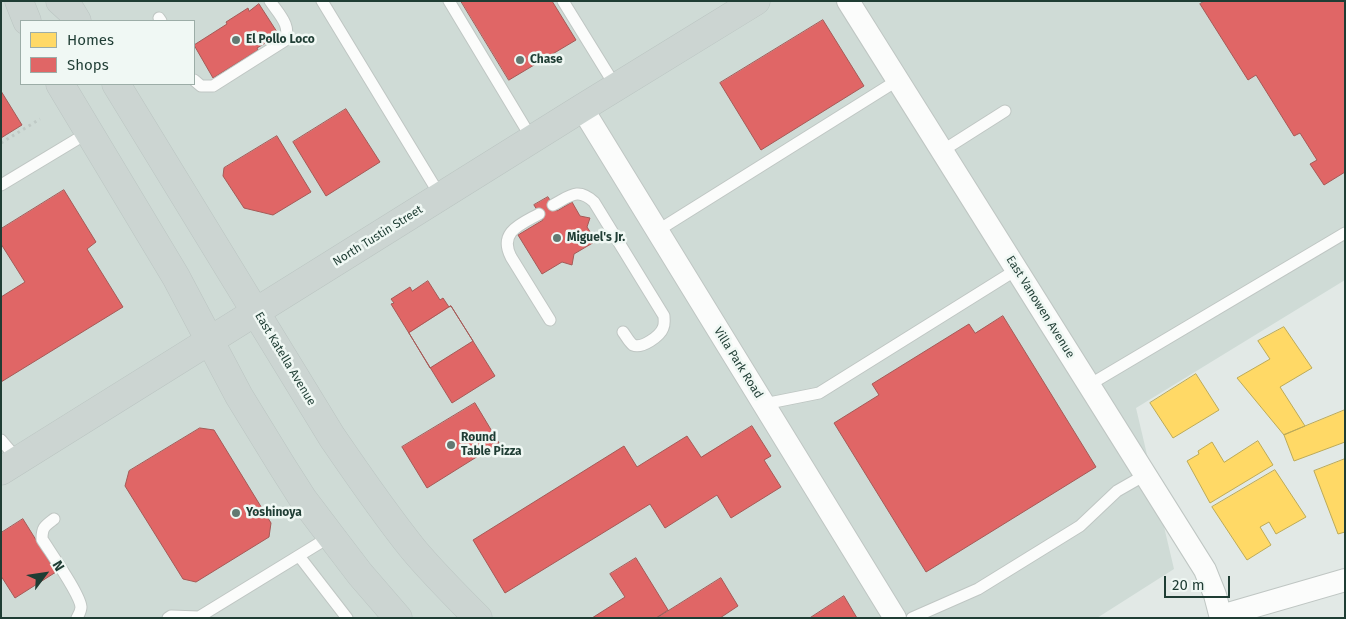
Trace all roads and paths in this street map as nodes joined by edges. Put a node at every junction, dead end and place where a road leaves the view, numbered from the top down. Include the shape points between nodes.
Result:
1 (19, 1) edge
2 (60, 1) edge
3 (270, 1) edge
4 (322, 1) edge
5 (449, 1) edge
6 (563, 1) edge
7 (756, 1) edge
8 (848, 1) edge
9 (27, 20) edge
10 (76, 20) edge
11 (898, 80) junction
12 (195, 81) edge
13 (61, 85) edge
14 (117, 85) edge
15 (616, 87) junction
16 (582, 108) junction
17 (1005, 111) dead end
18 (40, 119) dead end
19 (89, 132) junction
20 (532, 140) junction
21 (1, 143) edge
22 (942, 151) junction
23 (1, 185) edge
24 (441, 197) junction
25 (553, 205) dead end
26 (539, 214) dead end
27 (657, 231) junction
28 (1345, 233) edge
29 (1016, 270) junction
30 (257, 312) junction
31 (550, 320) dead end
32 (623, 332) dead end
33 (210, 341) junction
34 (1089, 385) junction
35 (764, 404) junction
36 (7, 457) edge
37 (1145, 475) junction
38 (54, 519) dead end
39 (331, 536) junction
40 (299, 556) junction
41 (1345, 580) edge
42 (199, 617) edge
43 (1221, 617) edge
44 (76, 618) edge
45 (168, 618) edge
46 (347, 618) edge
47 (398, 618) edge
48 (478, 618) edge
49 (895, 618) edge
50 (912, 618) edge

1 - 9 main road
2 - 10 main road
3 - 12 lane via 287,28 284,41 213,86 201,86
4 - 24 lane
5 - 20 lane
6 - 15 lane
7 - 15 main road, North Tustin Street
8 - 11 street, East Vanowen Avenue
11 - 22 street, East Vanowen Avenue
11 - 27 lane
13 - 19 main road
14 - 30 main road, East Katella Avenue
15 - 16 main road, North Tustin Street
16 - 20 main road, North Tustin Street
16 - 27 street, Villa Park Road
17 - 22 lane
18 - 21 path
19 - 23 lane
19 - 33 main road via 176,277
20 - 24 main road, North Tustin Street
22 - 29 street, East Vanowen Avenue
24 - 30 main road, North Tustin Street
25 - 32 lane via 581,193 594,202 664,316 659,335 640,346 632,344
26 - 31 lane via 516,228 510,234 506,247
27 - 35 street, Villa Park Road
28 - 34 lane
29 - 34 street, East Vanowen Avenue
29 - 35 lane via 819,393
30 - 33 main road, North Tustin Street
30 - 48 main road, East Katella Avenue via 368,491 413,549
33 - 36 main road, North Tustin Street
33 - 39 main road via 282,466
34 - 37 street, East Vanowen Avenue
35 - 49 street, Villa Park Road
37 - 43 street, East Vanowen Avenue via 1205,570
37 - 50 lane via 1117,491 1080,526 978,589
38 - 44 lane via 44,526 42,539 77,596 81,606
39 - 40 lane
39 - 47 main road
40 - 42 lane
40 - 46 lane
41 - 43 street
42 - 45 lane

